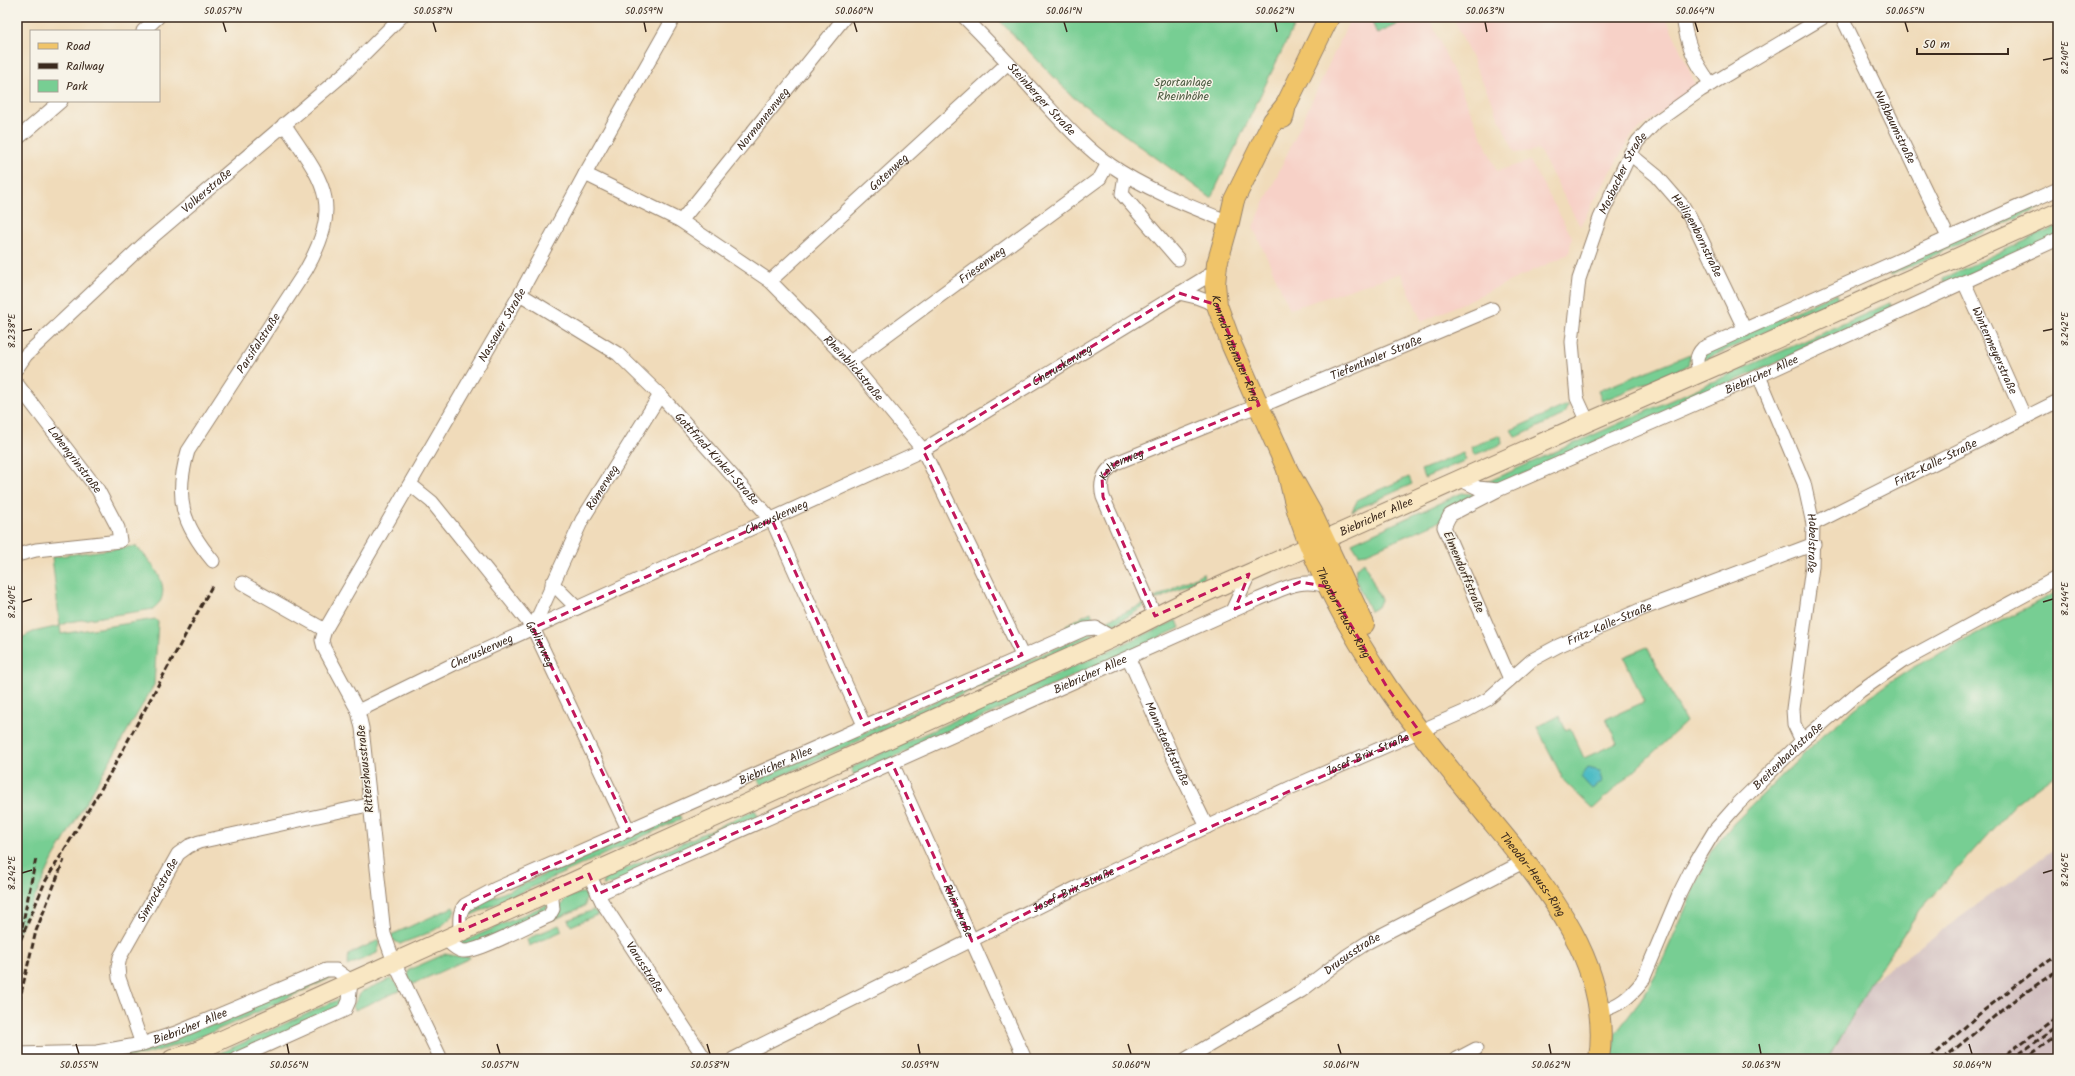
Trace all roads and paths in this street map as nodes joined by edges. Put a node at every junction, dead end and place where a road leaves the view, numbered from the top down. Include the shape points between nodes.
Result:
1 (158, 17) edge
2 (401, 17) edge
3 (674, 17) edge
4 (845, 17) edge
5 (964, 17) edge
6 (1329, 17) edge
7 (1683, 17) edge
8 (1824, 17) edge
9 (1842, 17) edge
10 (144, 30) edge
11 (1008, 63) junction
12 (1711, 84) junction
13 (60, 102) edge
14 (284, 124) junction
15 (17, 139) edge
16 (1630, 154) junction
17 (1108, 163) junction
18 (585, 174) junction
19 (1125, 175) junction
20 (2058, 189) edge
21 (2058, 212) edge
22 (681, 221) junction
23 (1230, 222) junction
24 (1948, 238) junction
25 (2058, 239) edge
26 (1178, 259) dead end
27 (1216, 271) junction
28 (770, 281) junction
29 (1964, 282) junction
30 (1179, 293) junction
31 (520, 294) junction
32 (1217, 305) junction
33 (1492, 308) dead end
34 (1745, 330) junction
35 (850, 362) junction
36 (17, 368) edge
37 (1700, 374) junction
38 (1758, 376) junction
39 (17, 384) edge
40 (660, 395) junction
41 (2058, 401) edge
42 (1259, 405) junction
43 (2025, 418) junction
44 (1588, 422) junction
45 (923, 450) junction
46 (1461, 480) junction
47 (411, 485) junction
48 (1498, 490) junction
49 (772, 520) junction
50 (1813, 524) junction
51 (1317, 544) junction
52 (1814, 544) junction
53 (17, 555) edge
54 (213, 561) dead end
55 (1249, 574) junction
56 (2058, 577) edge
57 (242, 583) dead end
58 (552, 583) junction
59 (1329, 587) junction
60 (577, 608) junction
61 (1232, 611) junction
62 (1155, 616) junction
63 (533, 628) junction
64 (325, 630) junction
65 (1112, 638) junction
66 (1022, 655) junction
67 (1129, 659) junction
68 (1510, 679) junction
69 (358, 711) junction
70 (1408, 716) junction
71 (864, 725) junction
72 (1420, 732) junction
73 (1802, 741) junction
74 (892, 763) junction
75 (368, 805) junction
76 (1207, 828) junction
77 (629, 831) junction
78 (1525, 861) junction
79 (589, 874) junction
80 (598, 894) junction
81 (452, 935) junction
82 (972, 941) junction
83 (394, 962) junction
84 (351, 981) junction
85 (1600, 1011) junction
86 (142, 1044) junction
87 (1476, 1049) dead end
88 (17, 1054) edge
89 (204, 1055) edge
90 (172, 1059) edge
91 (236, 1059) edge
92 (441, 1059) edge
93 (705, 1059) edge
94 (732, 1059) edge
95 (1024, 1059) edge
96 (1186, 1059) edge
97 (1457, 1059) edge
98 (1599, 1059) edge

1 - 10 street
2 - 14 street, Volkerstraße via 345,73
3 - 18 street, Nassauer Straße
4 - 22 street, Normannenweg
5 - 11 street, Steinberger Straße
6 - 23 main road, Konrad-Adenauer-Ring via 1286,105 1273,121 1236,195
7 - 12 street via 1689,48
8 - 12 street, Mosbacher Straße
9 - 24 street, Nußbaumstraße
11 - 17 street, Steinberger Straße via 1084,143
11 - 28 street, Gotenweg
12 - 16 street, Mosbacher Straße via 1656,122
13 - 15 street
14 - 36 street, Volkerstraße via 144,244 26,355
14 - 54 street, Parsifalstraße via 318,174 324,191 325,227 318,249 306,270 188,451 180,484 181,502 194,535
16 - 34 street, Heiligenbornstraße via 1657,176 1683,206
16 - 44 street, Mosbacher Straße via 1597,225 1579,279 1572,342 1577,398
17 - 19 street, Steinberger Straße
17 - 35 street, Friesenweg via 1100,178
18 - 22 street, Rheinblickstraße
18 - 31 street, Nassauer Straße
19 - 23 street, Steinberger Straße
19 - 26 street via 1122,194
20 - 24 street
21 - 37 main road, Biebricher Allee
22 - 28 street, Rheinblickstraße
23 - 27 main road, Konrad-Adenauer-Ring
24 - 34 street
25 - 29 street, Biebricher Allee
27 - 30 street, Cheruskerweg
27 - 32 main road, Konrad-Adenauer-Ring
28 - 35 street, Rheinblickstraße
29 - 38 street, Biebricher Allee
29 - 43 street, Wintermeyerstraße
30 - 32 street
30 - 45 street, Cheruskerweg
31 - 40 street, Gottfried-Kinkel-Straße via 618,354
31 - 47 street, Nassauer Straße
32 - 42 main road, Konrad-Adenauer-Ring
33 - 42 street, Tiefenthaler Straße
34 - 37 street via 1703,348 1696,359
35 - 45 street, Rheinblickstraße
37 - 44 main road, Biebricher Allee
38 - 48 street, Biebricher Allee
38 - 50 street, Habelstraße via 1804,483
39 - 53 street, Lohengrinstraße via 98,490 118,528 120,541 36,550
40 - 49 street, Gottfried-Kinkel-Straße
40 - 58 street, Römerweg via 582,520
41 - 43 street, Fritz-Kalle-Straße
42 - 51 main road, Konrad-Adenauer-Ring via 1287,469 1308,506
42 - 62 street, Keltenweg via 1116,463 1102,478 1103,497
43 - 50 street, Fritz-Kalle-Straße
44 - 46 main road, Biebricher Allee
45 - 49 street, Cheruskerweg
45 - 66 street, Rheinblickstraße
46 - 48 street, Biebricher Allee via 1478,488
46 - 51 main road, Biebricher Allee
47 - 63 street, Gallierweg via 432,502
47 - 64 street, Nassauer Straße
48 - 68 street, Elmendorffstraße via 1450,515 1444,527
49 - 60 street, Cheruskerweg
49 - 71 street, Gottfried-Kinkel-Straße
50 - 52 street, Habelstraße
51 - 55 main road, Biebricher Allee
51 - 59 main road, Theodor-Heuss-Ring
51 - 70 main road, Theodor-Heuss-Ring
52 - 68 street, Fritz-Kalle-Straße via 1642,609 1558,646 1532,660
52 - 73 street, Habelstraße via 1793,709 1794,724
55 - 61 street
55 - 62 main road, Biebricher Allee
56 - 73 street, Breitenbachstraße via 1903,661 1860,691
57 - 64 street
58 - 60 street
58 - 63 street, Römerweg
59 - 61 street, Biebricher Allee via 1312,582 1300,582
59 - 70 main road, Theodor-Heuss-Ring via 1361,645
60 - 63 street, Cheruskerweg
61 - 67 street, Biebricher Allee
62 - 65 main road, Biebricher Allee
63 - 69 street, Cheruskerweg
63 - 77 street, Gallierweg
64 - 69 street, Rittershausstraße via 322,640 324,648
65 - 66 street, Biebricher Allee via 1102,630 1091,627
65 - 79 main road, Biebricher Allee
66 - 71 street, Biebricher Allee
67 - 74 street, Biebricher Allee
67 - 76 street, Mannstaedtstraße
68 - 72 street, Fritz-Kalle-Straße via 1478,705
69 - 75 street, Rittershausstraße via 362,728
70 - 72 main road, Theodor-Heuss-Ring
71 - 77 street, Biebricher Allee
72 - 76 street, Josef-Brix-Straße via 1292,787
72 - 78 main road, Theodor-Heuss-Ring
73 - 85 street, Breitenbachstraße via 1715,830 1679,894 1642,982 1623,1002
74 - 80 street, Biebricher Allee
74 - 82 street, Rhönstraße
75 - 83 street, Rittershausstraße via 384,934
75 - 86 street, Simrockstraße via 199,842 178,854 120,957 118,967 119,978
76 - 82 street, Josef-Brix-Straße via 1078,887
77 - 81 street, Biebricher Allee via 502,886 465,905
78 - 85 main road, Theodor-Heuss-Ring via 1557,905 1577,941 1593,977
78 - 96 street, Drususstraße via 1368,942 1301,991
79 - 80 street, Varusstraße
79 - 81 main road, Biebricher Allee
80 - 93 street, Varusstraße
81 - 83 main road, Biebricher Allee
82 - 94 street, Josef-Brix-Straße
82 - 95 street, Rhönstraße
83 - 84 main road, Biebricher Allee
83 - 92 street, Rittershausstraße
84 - 86 street, Biebricher Allee via 336,970 326,970 176,1033
84 - 89 main road, Biebricher Allee
84 - 91 street via 350,1001 345,1010
85 - 98 main road, Theodor-Heuss-Ring
86 - 88 street, Biebricher Allee via 97,1052
87 - 97 street
89 - 90 main road, Biebricher Allee

